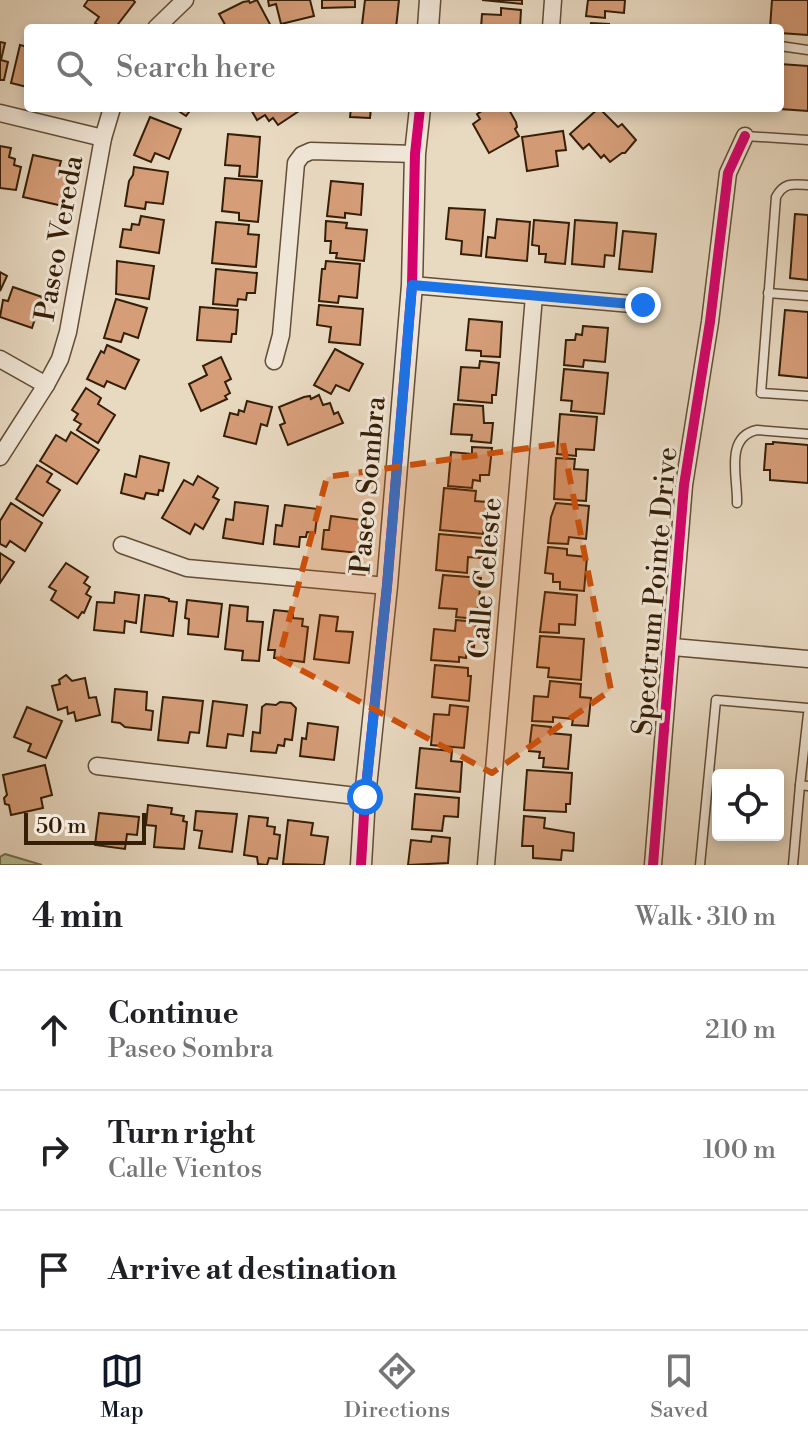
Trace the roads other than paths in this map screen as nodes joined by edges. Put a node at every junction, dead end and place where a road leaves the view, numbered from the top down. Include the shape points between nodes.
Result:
1 (185, 0) edge
2 (430, 0) edge
3 (553, 0) edge
4 (160, 24) edge
5 (428, 24) edge
6 (551, 24) edge
7 (784, 47) edge
8 (808, 50) edge
9 (111, 112) edge
10 (420, 112) edge
11 (0, 113) edge
12 (745, 136) joint
13 (103, 138) junction
14 (808, 140) edge
15 (415, 154) junction
16 (808, 185) edge
17 (412, 285) junction
18 (768, 293) junction
19 (534, 296) junction
20 (808, 296) edge
21 (643, 305) dead end
22 (0, 359) edge
23 (274, 361) dead end
24 (46, 385) junction
25 (808, 396) edge
26 (808, 434) edge
27 (0, 457) edge
28 (737, 503) dead end
29 (122, 545) dead end
30 (387, 586) junction
31 (673, 647) junction
32 (808, 659) edge
33 (808, 711) edge
34 (97, 766) dead end
35 (804, 785) edge
36 (365, 797) junction
37 (361, 865) edge
38 (486, 865) edge
39 (653, 865) edge
40 (700, 865) edge
41 (793, 865) edge

1 - 4 street
2 - 5 street
3 - 6 street
7 - 8 lane
9 - 13 street, Paseo Vereda
10 - 15 street, Paseo Sombra
11 - 13 street
12 - 14 lane
12 - 31 street, Spectrum Pointe Drive via 728,173 684,485
13 - 24 street, Paseo Vereda via 68,332
15 - 17 street, Paseo Sombra
15 - 23 street via 311,151 296,163 281,335
16 - 18 lane via 789,183 776,197
17 - 19 street
17 - 30 street, Paseo Sombra
18 - 20 lane
18 - 25 lane via 761,393
19 - 21 street
19 - 38 street, Calle Celeste
22 - 24 street
24 - 27 street, Paseo Vereda
26 - 28 lane via 757,430 739,441 734,464
29 - 30 street via 187,568
30 - 36 street, Paseo Sombra
31 - 32 street
31 - 39 street, Spectrum Pointe Drive
33 - 35 lane
33 - 40 lane via 716,700
34 - 36 street
35 - 41 lane
36 - 37 street, Paseo Sombra

